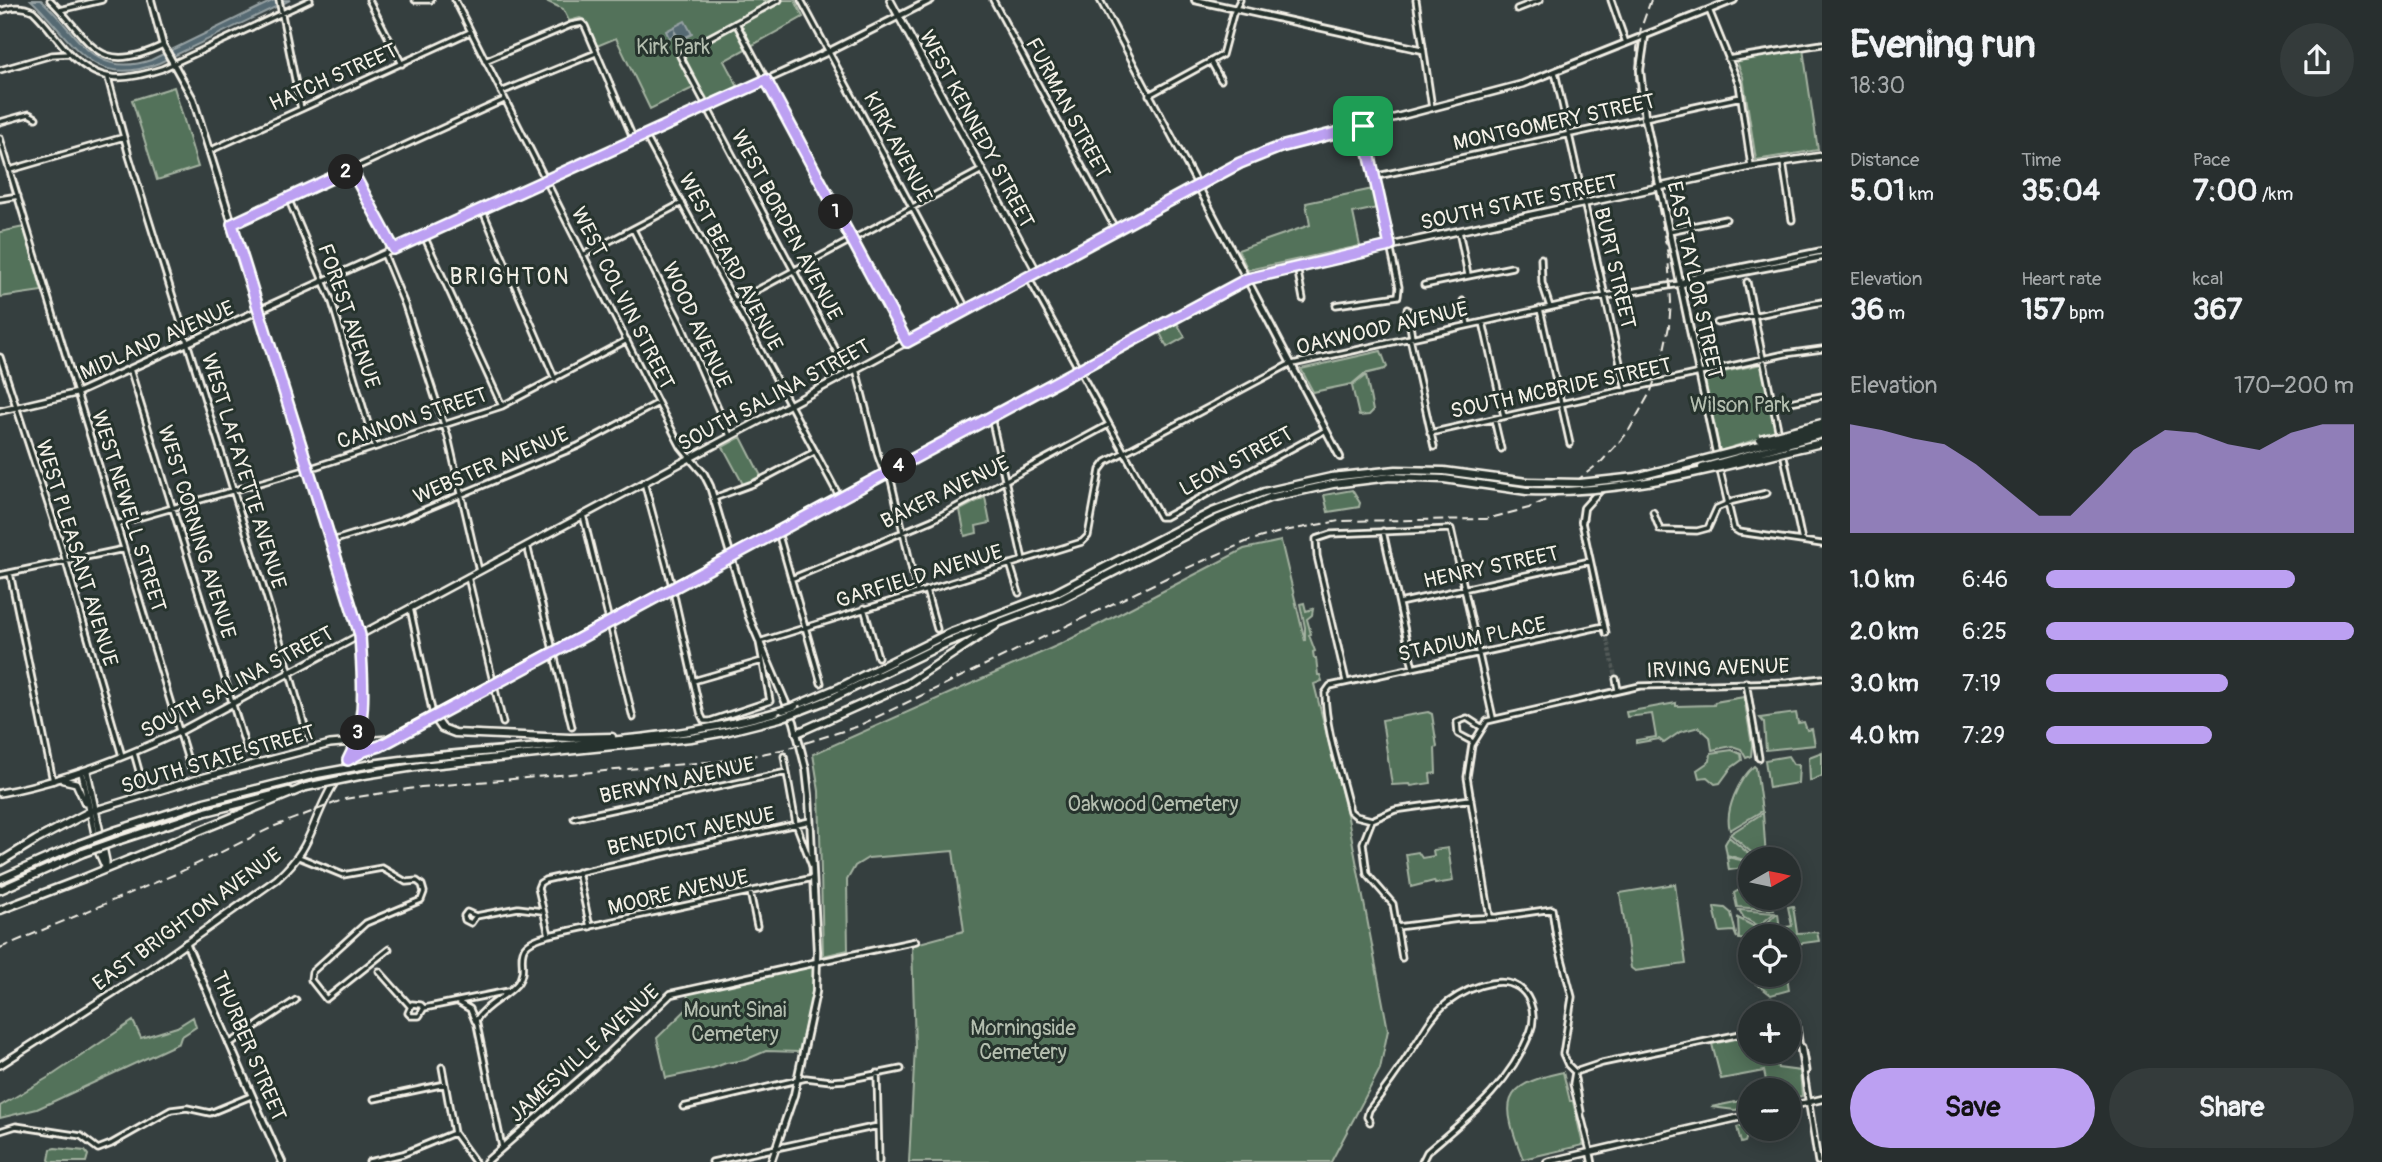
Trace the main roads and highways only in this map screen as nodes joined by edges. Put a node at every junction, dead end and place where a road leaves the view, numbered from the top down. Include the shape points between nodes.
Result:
1 (890, 0) edge
2 (1822, 156) edge
3 (1390, 246) joint
4 (1037, 272) junction
5 (1822, 423) edge
6 (1822, 432) edge
7 (1822, 443) edge
8 (1731, 453) junction
9 (1370, 475) junction
10 (1670, 478) junction
11 (1332, 481) junction
12 (1002, 621) junction
13 (360, 635) junction
14 (798, 708) junction
15 (781, 714) junction
16 (433, 715) joint
17 (797, 733) road end
18 (394, 737) junction
19 (645, 737) junction
20 (356, 741) junction
21 (339, 742) junction
22 (353, 752) junction
23 (348, 760) junction
24 (85, 772) junction
25 (57, 780) junction
26 (306, 787) junction
27 (0, 793) edge
28 (92, 811) junction
29 (0, 862) edge
30 (106, 869) junction
31 (0, 879) edge
32 (0, 890) edge
33 (0, 910) edge
34 (0, 1065) edge

1 - 4 main road, WEST KENNEDY STREET
2 - 3 main road, SOUTH STATE STREET via 1751,167
3 - 4 main road, SOUTH SALINA STREET via 1363,126 1266,152
4 - 13 main road, SOUTH SALINA STREET
5 - 8 highway, bridge via 1742,445
6 - 8 highway, bridge
6 - 10 highway, bridge
7 - 10 highway, bridge
8 - 9 highway, bridge via 1636,477 1580,483 1527,482 1444,471
9 - 10 highway, bridge via 1567,492
9 - 11 highway
11 - 12 highway via 1219,517 1061,599
11 - 14 highway via 1264,492 1212,512 1055,593 949,634
12 - 14 highway via 828,700
12 - 17 highway via 907,684
13 - 20 main road, EAST BRIGHTON AVENUE via 363,693
13 - 24 main road, SOUTH SALINA STREET via 181,731
14 - 15 highway, bridge
15 - 19 highway
15 - 26 highway, bridge via 691,738 421,766
16 - 18 main road, SOUTH STATE STREET
16 - 19 highway via 442,729 454,733
18 - 20 main road, SOUTH STATE STREET
18 - 23 main road
19 - 31 highway, bridge via 441,755 317,774 204,802 117,830
20 - 21 main road, SOUTH STATE STREET
20 - 22 main road, EAST BRIGHTON AVENUE
21 - 22 main road
21 - 28 main road, SOUTH STATE STREET
22 - 23 main road, EAST BRIGHTON AVENUE
23 - 34 main road, EAST BRIGHTON AVENUE via 326,797 308,842 277,879
24 - 25 main road, SOUTH SALINA STREET
24 - 28 main road
25 - 27 main road, SOUTH SALINA STREET
25 - 28 main road via 76,783
26 - 30 highway
26 - 32 highway, bridge via 120,840
28 - 29 highway
28 - 30 main road
30 - 33 highway

